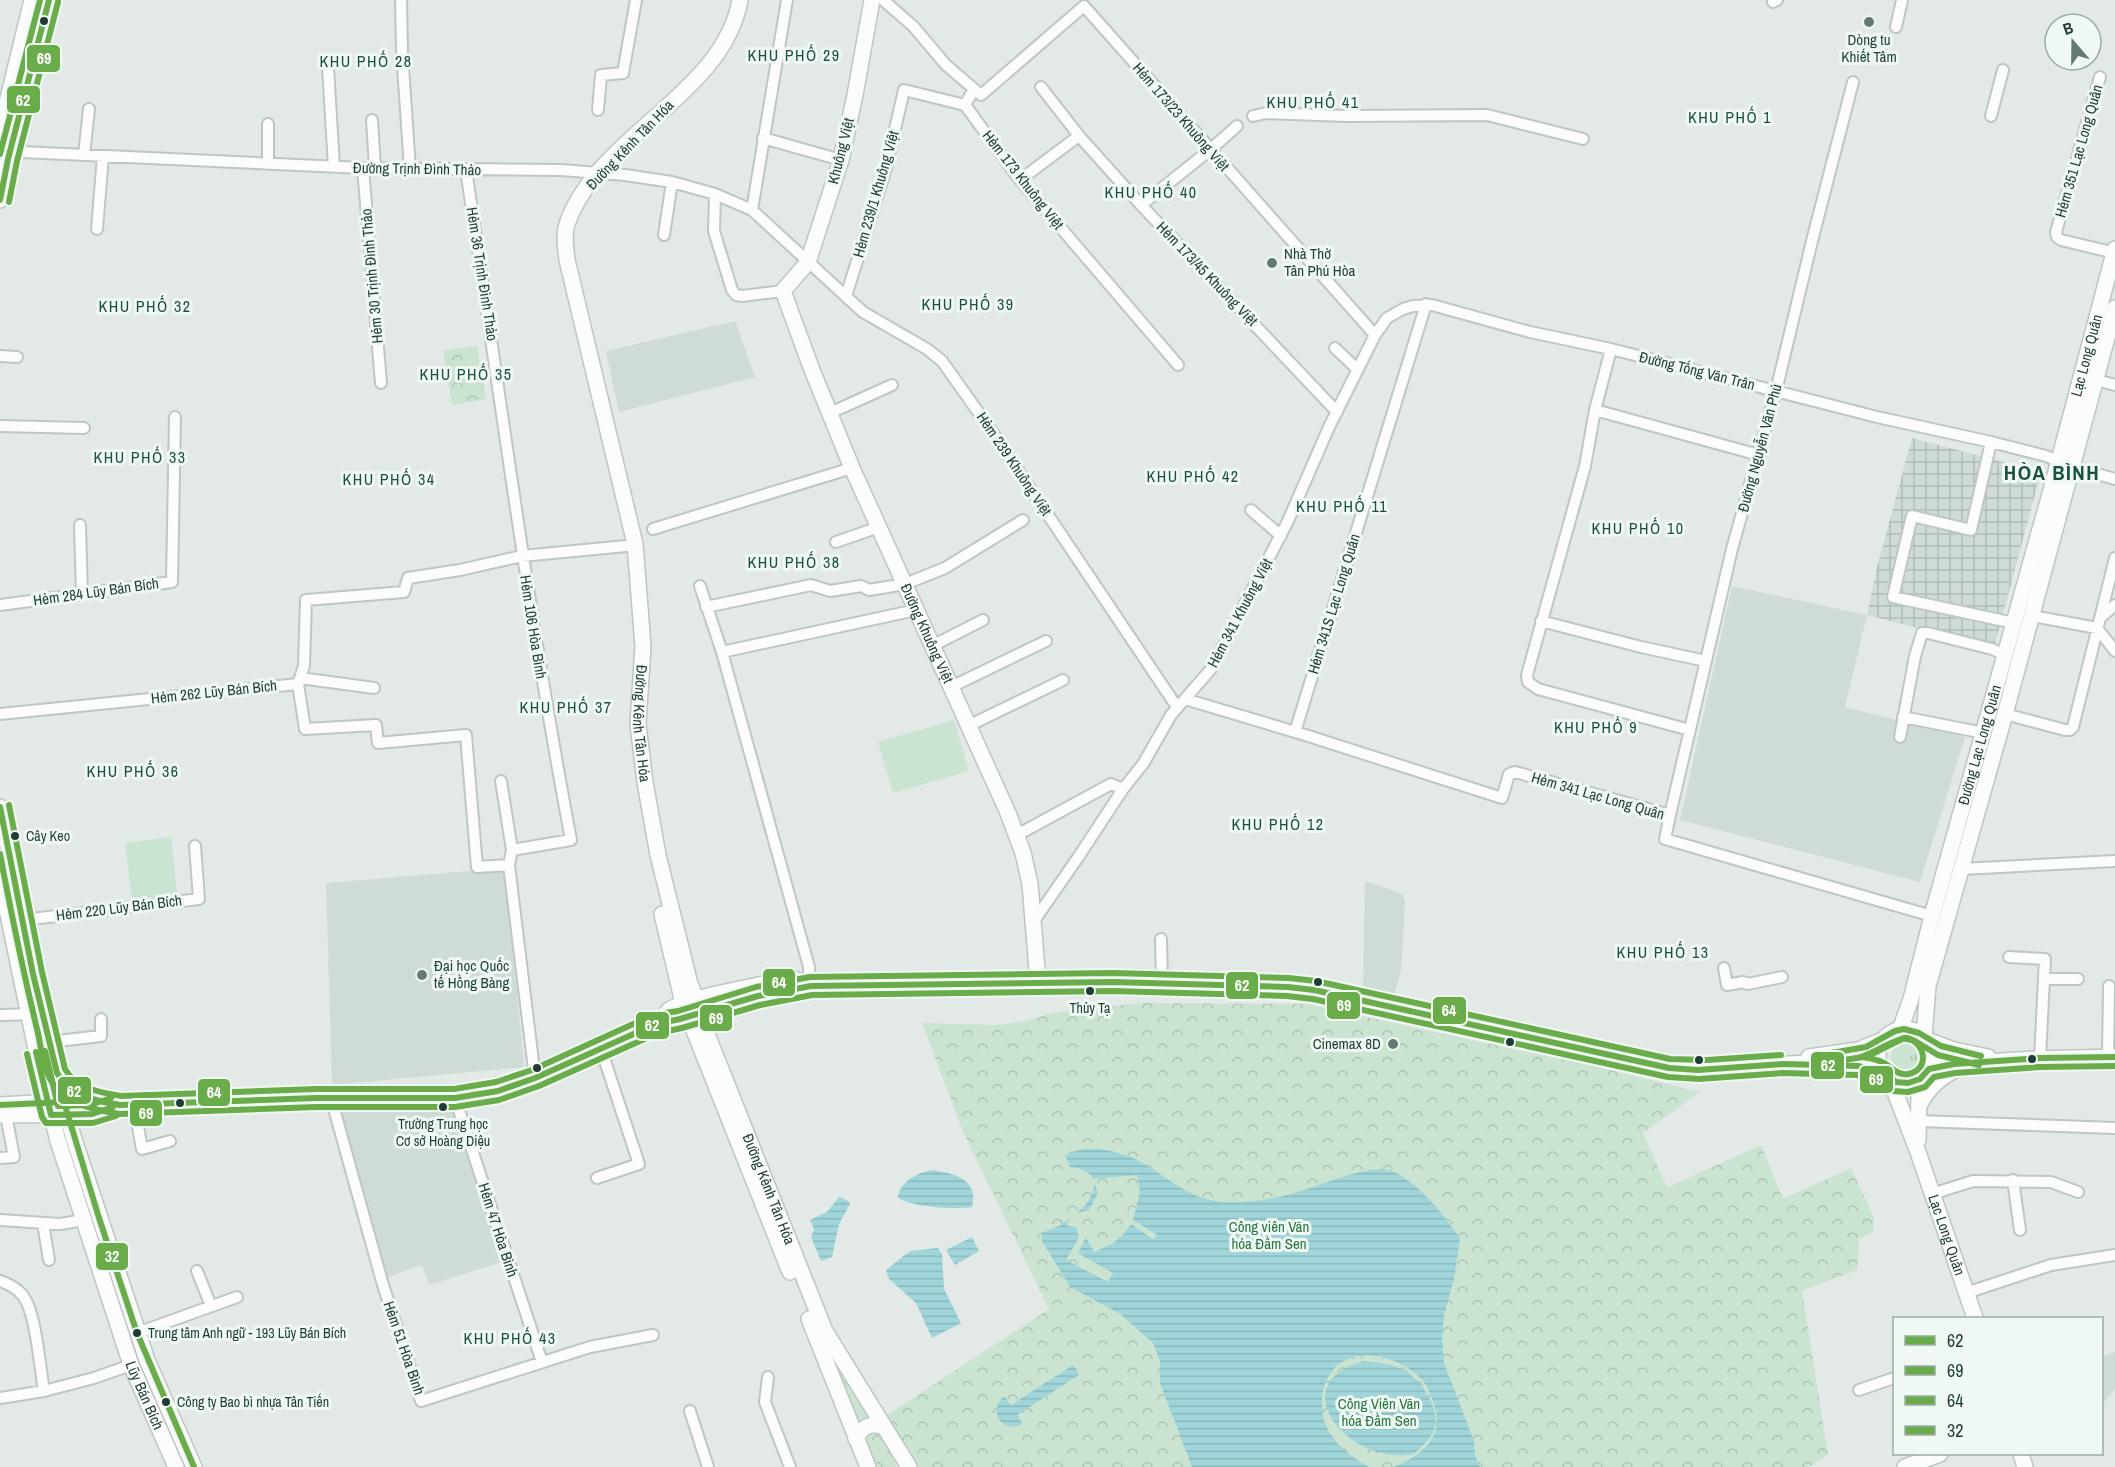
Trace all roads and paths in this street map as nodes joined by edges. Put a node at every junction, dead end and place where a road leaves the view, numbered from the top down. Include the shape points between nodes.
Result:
1 (32, 0) edge
2 (49, 0) edge
3 (401, 0) edge
4 (636, 0) edge
5 (730, 0) edge
6 (740, 0) edge
7 (787, 0) edge
8 (872, 0) edge
9 (883, 0) edge
10 (1902, 0) edge
11 (1896, 27) dead end
12 (328, 67) dead end
13 (2003, 70) dead end
14 (2100, 77) dead end
15 (1854, 82) dead end
16 (1041, 87) dead end
17 (974, 89) junction
18 (21, 105) junction
19 (965, 105) junction
20 (3, 106) edge
21 (89, 109) dead end
22 (598, 110) dead end
23 (1253, 116) dead end
24 (1991, 116) dead end
25 (372, 120) dead end
26 (268, 124) dead end
27 (1237, 126) dead end
28 (0, 131) edge
29 (1080, 137) junction
30 (763, 138) junction
31 (1582, 139) dead end
32 (1210, 150) junction
33 (5, 151) edge
34 (84, 155) junction
35 (103, 156) junction
36 (841, 160) junction
37 (268, 163) junction
38 (334, 167) junction
39 (363, 168) junction
40 (375, 168) junction
41 (410, 169) junction
42 (466, 170) junction
43 (594, 172) junction
44 (1020, 180) junction
45 (672, 182) junction
46 (715, 194) junction
47 (0, 200) edge
48 (1141, 205) junction
49 (752, 210) junction
50 (97, 229) dead end
51 (664, 235) dead end
52 (2115, 252) edge
53 (808, 262) junction
54 (783, 291) junction
55 (846, 296) junction
56 (1426, 304) junction
57 (2115, 308) edge
58 (1375, 335) junction
59 (1335, 348) dead end
60 (1611, 349) junction
61 (0, 356) edge
62 (17, 357) dead end
63 (1178, 365) dead end
64 (1358, 369) junction
65 (2096, 380) junction
66 (381, 383) dead end
67 (892, 384) dead end
68 (2115, 385) edge
69 (1776, 391) junction
70 (1595, 410) junction
71 (1337, 412) junction
72 (830, 413) junction
73 (175, 417) dead end
74 (0, 426) edge
75 (84, 428) dead end
76 (1991, 442) junction
77 (1759, 455) junction
78 (2065, 464) junction
79 (852, 468) junction
80 (2115, 479) edge
81 (1251, 510) dead end
82 (1023, 520) dead end
83 (80, 525) dead end
84 (879, 527) junction
85 (653, 529) dead end
86 (626, 533) junction
87 (1281, 536) junction
88 (836, 542) dead end
89 (522, 556) junction
90 (2115, 558) edge
91 (905, 584) junction
92 (700, 586) dead end
93 (82, 594) junction
94 (0, 605) edge
95 (2115, 605) edge
96 (706, 608) junction
97 (916, 610) junction
98 (2032, 616) junction
99 (983, 620) dead end
100 (1541, 621) junction
101 (2014, 623) junction
102 (2098, 623) junction
103 (1046, 641) dead end
104 (932, 646) junction
105 (2115, 651) edge
106 (722, 652) junction
107 (2005, 655) junction
108 (1706, 661) junction
109 (1063, 680) dead end
110 (299, 681) junction
111 (951, 687) junction
112 (374, 688) dead end
113 (1181, 703) junction
114 (0, 714) edge
115 (2005, 714) junction
116 (1903, 717) junction
117 (968, 726) junction
118 (1690, 730) junction
119 (1295, 732) junction
120 (1984, 733) junction
121 (1900, 737) dead end
122 (501, 781) dead end
123 (1124, 789) junction
124 (0, 807) edge
125 (1670, 815) junction
126 (1017, 836) junction
127 (195, 846) dead end
128 (512, 850) junction
129 (2115, 861) edge
130 (509, 865) junction
131 (1961, 869) junction
132 (0, 876) edge
133 (1932, 916) junction
134 (23, 920) junction
135 (1034, 921) junction
136 (1161, 939) dead end
137 (2009, 957) dead end
138 (1724, 968) dead end
139 (1782, 977) dead end
140 (2044, 979) junction
141 (2078, 980) dead end
142 (1038, 982) junction
143 (1162, 983) junction
144 (809, 986) junction
145 (2109, 986) dead end
146 (692, 1008) junction
147 (35, 1014) junction
148 (0, 1015) edge
149 (101, 1019) dead end
150 (1900, 1029) junction
151 (1926, 1039) junction
152 (1883, 1040) junction
153 (49, 1042) junction
154 (601, 1049) junction
155 (2111, 1057) edge
156 (2040, 1058) junction
157 (2006, 1060) junction
158 (1783, 1064) junction
159 (1967, 1064) junction
160 (1927, 1072) junction
161 (49, 1076) junction
162 (1886, 1076) junction
163 (536, 1078) junction
164 (332, 1098) junction
165 (455, 1098) junction
166 (19, 1104) junction
167 (127, 1105) junction
168 (91, 1107) junction
169 (66, 1108) junction
170 (50, 1109) junction
171 (2, 1112) edge
172 (1918, 1114) junction
173 (33, 1116) junction
174 (2115, 1128) edge
175 (73, 1136) junction
176 (170, 1140) dead end
177 (58, 1141) junction
178 (1918, 1152) junction
179 (2, 1158) dead end
180 (597, 1178) dead end
181 (2013, 1180) junction
182 (2078, 1192) dead end
183 (1932, 1194) junction
184 (0, 1220) edge
185 (84, 1220) junction
186 (44, 1222) junction
187 (2020, 1230) dead end
188 (2115, 1255) edge
189 (49, 1260) dead end
190 (197, 1270) dead end
191 (0, 1281) edge
192 (1966, 1293) junction
193 (237, 1297) dead end
194 (211, 1306) junction
195 (1976, 1317) edge
196 (137, 1333) junction
197 (654, 1335) dead end
198 (542, 1362) junction
199 (131, 1365) junction
200 (768, 1377) dead end
201 (1893, 1378) edge
202 (1859, 1390) dead end
203 (44, 1391) junction
204 (0, 1398) edge
205 (690, 1411) dead end
206 (883, 1426) junction
207 (856, 1439) junction
208 (1937, 1455) edge
209 (176, 1467) edge
210 (194, 1467) edge
211 (708, 1467) edge
212 (790, 1467) edge
213 (868, 1467) edge
214 (909, 1467) edge
215 (1905, 1467) edge

1 - 20 main road
2 - 18 main road
3 - 41 street
4 - 22 street via 623,73 600,75
5 - 43 main road, Đường Kênh Tân Hóa via 717,36 702,58
6 - 43 main road, Đường Kênh Tân Hóa via 728,37 706,68
7 - 30 street
8 - 36 main road, Khuông Việt
9 - 17 street via 913,26 945,65
10 - 11 street
12 - 38 street
13 - 24 street
14 - 52 street, Hẻm 351 Lạc Long Quân via 2056,232 2061,240
15 - 69 street, Đường Nguyễn Văn Phú
16 - 29 street, Hẻm 173/45 Khuông Việt
17 - 19 street
17 - 32 street, Hẻm 173/23 Khuông Việt via 981,94 1084,6
18 - 20 main road
18 - 33 main road
19 - 44 street, Hẻm 173 Khuông Việt
19 - 55 street, Hẻm 239/1 Khuông Việt via 904,90 885,172
20 - 28 main road
21 - 34 street
23 - 31 street via 1487,115
25 - 40 street
26 - 37 street
27 - 32 street
29 - 44 street
29 - 48 street, Hẻm 173/45 Khuông Việt
30 - 36 street
30 - 49 street
32 - 48 street
32 - 58 street, Hẻm 173/23 Khuông Việt
33 - 34 street, Đường Trịnh Đình Thảo
33 - 47 main road
34 - 35 street, Đường Trịnh Đình Thảo
35 - 37 street, Đường Trịnh Đình Thảo
35 - 50 street
36 - 53 main road, Khuông Việt
37 - 38 street, Đường Trịnh Đình Thảo
38 - 39 street, Đường Trịnh Đình Thảo
39 - 40 street, Đường Trịnh Đình Thảo
39 - 66 street, Hẻm 30 Trịnh Đình Thảo
40 - 41 street, Đường Trịnh Đình Thảo
41 - 42 street, Đường Trịnh Đình Thảo
42 - 43 street, Đường Trịnh Đình Thảo
42 - 89 street, Hẻm 36 Trịnh Đình Thảo
43 - 45 street, Đường Trịnh Đình Thảo
43 - 86 main road, Đường Kênh Tân Hóa via 572,195 556,239
44 - 63 street, Hẻm 173 Khuông Việt
45 - 46 street, Đường Trịnh Đình Thảo
45 - 51 street
46 - 49 street, Đường Trịnh Đình Thảo
46 - 54 street via 714,231 732,290 742,296
48 - 71 street, Hẻm 173/45 Khuông Việt
49 - 53 street, Đường Trịnh Đình Thảo
52 - 78 main road, Lạc Long Quân
53 - 54 main road, Khuông Việt
53 - 55 street, Hẻm 239 Khuông Việt
54 - 72 main road, Đường Khuông Việt
55 - 113 street, Hẻm 239 Khuông Việt via 863,312 942,361
56 - 58 street, Hẻm 341 Khuông Việt via 1408,307 1387,318
56 - 60 street, Đường Tống Văn Trân
56 - 119 street, Hẻm 341S Lạc Long Quân
57 - 65 main road, Lạc Long Quân
58 - 64 street, Hẻm 341 Khuông Việt
59 - 64 street
60 - 69 street, Đường Tống Văn Trân
60 - 70 street
61 - 62 street
64 - 71 street, Hẻm 341 Khuông Việt
65 - 68 street
65 - 78 main road, Lạc Long Quân
67 - 72 street
69 - 76 street, Đường Tống Văn Trân
69 - 77 street, Đường Nguyễn Văn Phú
70 - 77 street
70 - 100 street via 1585,466
71 - 87 street, Hẻm 341 Khuông Việt
72 - 79 main road, Đường Khuông Việt
73 - 93 street, Hẻm 284 Lũy Bán Bích via 172,582
74 - 75 street
76 - 78 street, Đường Tống Văn Trân
76 - 101 street via 1971,530 1912,516 1893,597
77 - 108 street, Đường Nguyễn Văn Phú
78 - 80 street, Đường Tống Văn Trân
78 - 98 main road, Đường Lạc Long Quân
78 - 101 main road, Đường Lạc Long Quân
79 - 84 main road, Đường Khuông Việt
79 - 85 street
81 - 87 street
82 - 91 street via 945,568
83 - 93 street
84 - 88 street
84 - 91 main road, Đường Khuông Việt
86 - 89 street
86 - 146 main road, Đường Kênh Tân Hóa via 635,646 630,725 636,783 649,857
87 - 113 street, Hẻm 341 Khuông Việt via 1211,669
89 - 110 street via 408,578 404,592 306,600 304,666
89 - 128 street, Hẻm 106 Hòa Bình via 571,840
90 - 102 street
91 - 96 street via 830,591 811,585
91 - 97 main road, Đường Khuông Việt
92 - 96 street
93 - 94 street, Hẻm 284 Lũy Bán Bích
95 - 102 street
96 - 106 street
97 - 104 main road, Đường Khuông Việt
97 - 106 street
98 - 102 street
98 - 115 main road, Đường Lạc Long Quân
99 - 104 street
100 - 108 street
100 - 118 street via 1527,675 1531,686
101 - 107 main road, Đường Lạc Long Quân
102 - 105 street
102 - 115 street via 2070,730
103 - 111 street
104 - 111 main road, Đường Khuông Việt
106 - 144 street via 809,967
107 - 116 street via 1922,633
107 - 120 main road, Đường Lạc Long Quân
108 - 118 street, Đường Nguyễn Văn Phú
109 - 117 street
110 - 112 street, Hẻm 262 Lũy Bán Bích
110 - 114 street, Hẻm 262 Lũy Bán Bích
110 - 130 street via 304,729 376,725 378,743 466,735 477,867
111 - 117 main road, Đường Khuông Việt
113 - 119 street, Hẻm 341 Lạc Long Quân
113 - 123 street, Hẻm 341 Khuông Việt
115 - 131 main road, Đường Lạc Long Quân
116 - 120 street
116 - 121 street
117 - 126 main road, Đường Khuông Việt
118 - 125 street, Đường Nguyễn Văn Phú
119 - 125 street, Hẻm 341 Lạc Long Quân via 1502,798 1508,776 1515,772
120 - 133 main road, Đường Lạc Long Quân
122 - 128 street
123 - 126 street via 1111,784
123 - 135 street, Hẻm 341 Khuông Việt
124 - 134 main road, Lũy Bán Bích
125 - 133 street, Hẻm 341 Lạc Long Quân via 1665,839
126 - 135 main road, Đường Khuông Việt via 1030,884
127 - 134 street, Hẻm 220 Lũy Bán Bích via 200,899
128 - 130 street
129 - 131 street
130 - 163 street
131 - 151 main road, Đường Lạc Long Quân via 1928,986
132 - 147 main road, Lũy Bán Bích
133 - 150 main road, Đường Lạc Long Quân
134 - 147 main road, Lũy Bán Bích
135 - 142 main road, Đường Khuông Việt
136 - 143 street
137 - 140 street via 2044,959
138 - 139 street via 1727,985
140 - 141 street
140 - 156 street
142 - 143 main road
142 - 144 main road
143 - 158 main road via 1314,990 1679,1069
144 - 146 main road
145 - 155 street
146 - 154 main road via 669,1010 656,1024
146 - 206 main road, Đường Kênh Tân Hóa via 705,1029 825,1331
146 - 207 main road, Đường Kênh Tân Hóa
147 - 148 street
147 - 153 main road, Lũy Bán Bích
147 - 161 main road, Lũy Bán Bích
149 - 153 street via 101,1036
150 - 151 main road via 1913,1030
150 - 152 main road
151 - 157 main road via 1954,1050
151 - 160 main road via 1932,1054
152 - 158 main road via 1858,1050
152 - 162 main road via 1878,1060
153 - 161 main road, Lũy Bán Bích
154 - 163 main road
154 - 180 street via 639,1164
155 - 156 main road
156 - 157 main road
157 - 159 main road
158 - 162 main road via 1858,1066
159 - 160 main road
159 - 172 main road via 1939,1079 1927,1092
160 - 162 main road via 1908,1083
160 - 172 main road via 1921,1084
161 - 166 main road via 37,1092
161 - 168 main road
161 - 169 main road, Lũy Bán Bích
161 - 170 main road, Lũy Bán Bích
162 - 178 main road
163 - 165 main road via 498,1091
164 - 165 main road
164 - 167 main road
164 - 198 street, Hẻm 51 Hòa Bình via 383,1285 421,1401
165 - 198 street, Hẻm 47 Hòa Bình
166 - 170 main road
166 - 171 main road
167 - 168 main road
167 - 176 street via 142,1149
168 - 169 main road
168 - 175 main road
169 - 170 main road
169 - 175 main road, Lũy Bán Bích
170 - 173 main road
170 - 177 main road, Lũy Bán Bích
171 - 173 main road
171 - 179 street via 14,1157
172 - 174 street
172 - 178 main road
173 - 177 main road
175 - 196 main road, Lũy Bán Bích
177 - 185 main road, Lũy Bán Bích
178 - 183 main road, Lạc Long Quân
181 - 182 street via 2051,1182
181 - 183 street via 1972,1181
181 - 187 street
183 - 192 main road, Lạc Long Quân
184 - 186 street
185 - 186 street
185 - 199 main road, Lũy Bán Bích
186 - 189 street
188 - 192 street via 2051,1265
190 - 194 street
191 - 203 street via 13,1286 30,1308
192 - 195 main road, Lạc Long Quân
193 - 194 street
194 - 196 street
196 - 210 main road, Lũy Bán Bích
197 - 198 street, Hẻm 51 Hòa Bình via 590,1347
199 - 203 street
199 - 209 main road, Lũy Bán Bích
200 - 212 street via 765,1402
201 - 202 street
203 - 204 street
205 - 211 street
206 - 207 main road via 864,1427
206 - 214 main road, Đường Kênh Tân Hóa
207 - 213 main road, Đường Kênh Tân Hóa
208 - 215 main road

